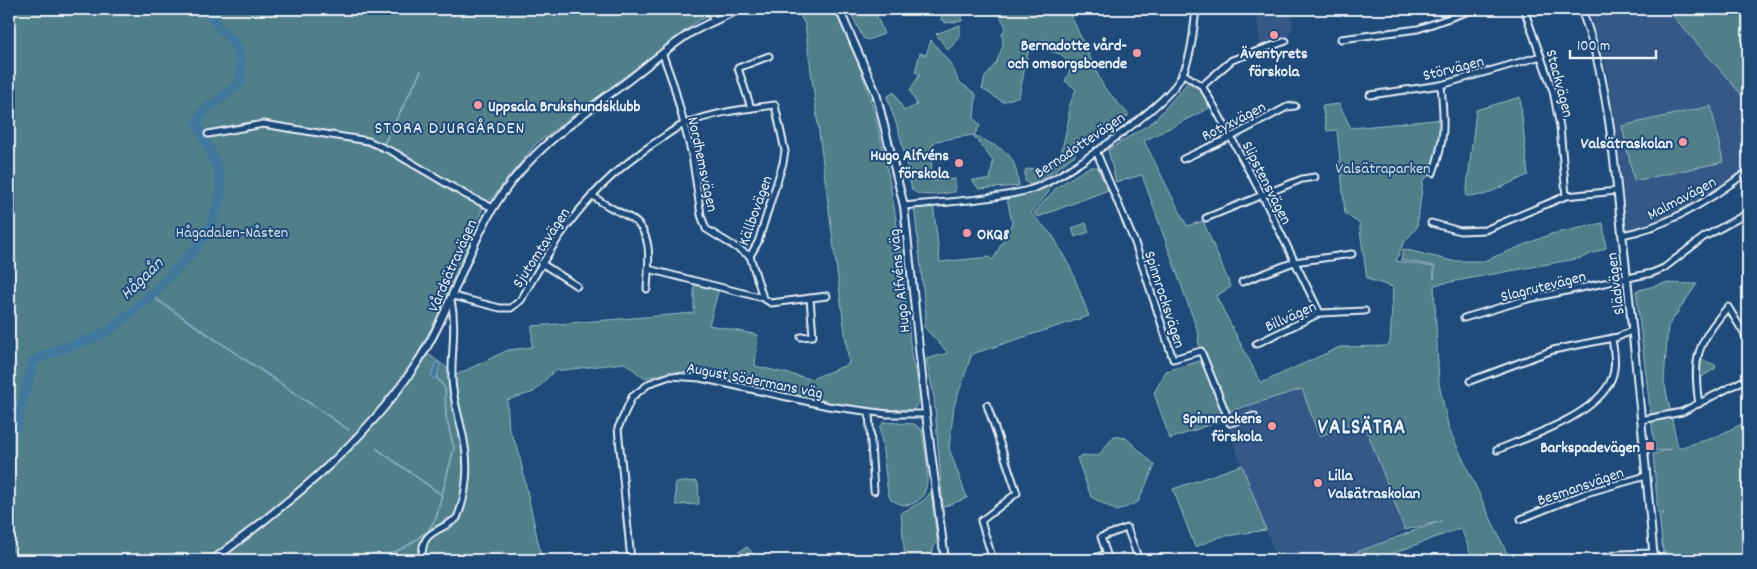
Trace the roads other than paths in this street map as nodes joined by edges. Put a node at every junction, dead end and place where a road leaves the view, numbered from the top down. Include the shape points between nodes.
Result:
1 (708, 9) edge
2 (740, 9) edge
3 (839, 9) edge
4 (1196, 9) edge
5 (1475, 9) edge
6 (1524, 9) edge
7 (1581, 9) edge
8 (715, 21) junction
9 (1341, 39) dead end
10 (1286, 41) dead end
11 (663, 55) junction
12 (768, 56) dead end
13 (1541, 56) junction
14 (1182, 73) junction
15 (1441, 85) junction
16 (1202, 86) junction
17 (1370, 96) dead end
18 (1296, 106) dead end
19 (750, 108) junction
20 (683, 124) junction
21 (208, 134) dead end
22 (1231, 137) junction
23 (1096, 150) junction
24 (1183, 159) dead end
25 (1748, 171) edge
26 (1433, 172) dead end
27 (1315, 177) dead end
28 (1617, 191) junction
29 (592, 195) junction
30 (1262, 195) junction
31 (1566, 196) junction
32 (904, 206) junction
33 (493, 208) junction
34 (1747, 216) edge
35 (1206, 218) dead end
36 (1431, 223) dead end
37 (1622, 235) junction
38 (1352, 254) dead end
39 (750, 256) junction
40 (1294, 262) junction
41 (541, 263) junction
42 (648, 269) junction
43 (1627, 276) junction
44 (1242, 282) dead end
45 (577, 286) dead end
46 (647, 289) dead end
47 (827, 296) dead end
48 (452, 298) junction
49 (763, 298) junction
50 (810, 298) junction
51 (1365, 312) dead end
52 (1320, 313) junction
53 (1464, 318) dead end
54 (1633, 330) junction
55 (801, 337) dead end
56 (1612, 338) junction
57 (1748, 340) edge
58 (1256, 344) dead end
59 (1748, 378) edge
60 (1470, 381) dead end
61 (1699, 404) junction
62 (987, 405) dead end
63 (869, 412) junction
64 (926, 414) junction
65 (1254, 416) dead end
66 (1641, 420) junction
67 (1497, 450) dead end
68 (1646, 476) junction
69 (874, 491) dead end
70 (1521, 519) dead end
71 (1106, 554) junction
72 (1654, 557) edge
73 (213, 560) edge
74 (422, 560) edge
75 (631, 560) edge
76 (945, 560) edge
77 (993, 560) edge
78 (1089, 560) edge
79 (1109, 560) edge
80 (1139, 560) edge
81 (1595, 560) edge

1 - 8 street
2 - 8 street, Vårdsätravägen
3 - 32 street, Hugo Alfvéns väg via 876,93
4 - 14 street, Bernadottevägen via 1190,55
5 - 9 street via 1418,29
6 - 13 street, Stackvägen
7 - 28 street, Slädvägen via 1599,65
8 - 11 street, Vårdsätravägen via 692,32
10 - 16 street via 1232,60
11 - 20 street, Nordhemsvägen
11 - 33 street, Vårdsätravägen via 556,134 529,161
12 - 19 street via 738,68
13 - 15 street, Störvägen
13 - 31 street, Stackvägen via 1553,90 1560,127
14 - 16 street, Slipstensvägen
14 - 23 street, Bernadottevägen via 1164,98
15 - 17 street, Störvägen
15 - 26 street via 1442,147
16 - 22 street, Slipstensvägen
18 - 22 street, Rotyxvägen via 1287,107
19 - 20 street, Källbovägen
19 - 39 street, Källbovägen via 775,105 785,151 758,242
20 - 29 street, Sjutomtavägen via 646,149
20 - 39 street, Nordhemsvägen via 700,215 706,229
21 - 33 street via 263,124 368,141
22 - 24 street, Rotyxvägen
22 - 30 street, Slipstensvägen
23 - 32 street, Bernadottevägen via 1054,179 1030,189
23 - 65 street, Spinnrocksvägen via 1135,243 1173,359 1201,350 1230,424
25 - 37 street, Malmavägen via 1718,194 1639,233
27 - 30 street
28 - 31 street
28 - 37 street, Slädvägen
29 - 41 street, Sjutomtavägen via 568,222
29 - 42 street via 634,220 646,233
30 - 35 street
30 - 40 street, Slipstensvägen
31 - 36 street via 1485,230 1460,231
32 - 64 street, Hugo Alfvéns väg
33 - 48 street, Vårdsätravägen
34 - 43 street, Slagrutevägen via 1704,237 1664,268
37 - 43 street, Slädvägen
38 - 40 street
39 - 49 street, Källbovägen
40 - 44 street
40 - 52 street, Slipstensvägen
41 - 45 street
41 - 48 street, Sjutomtavägen via 521,300 511,308
42 - 46 street
42 - 49 street
43 - 53 street, Slagrutevägen
43 - 54 street, Slädvägen
47 - 50 street
48 - 73 street, Vårdsätravägen via 413,369 341,456
48 - 74 street via 455,320 452,378 466,448 465,488 457,518 425,538 421,546
49 - 50 street via 771,303
50 - 55 street via 813,336
51 - 52 street, Billvägen
52 - 58 street, Billvägen
54 - 56 street
54 - 66 street, Slädvägen
56 - 60 street via 1553,350
56 - 67 street via 1615,364 1611,381 1600,394 1580,413
57 - 61 street via 1728,307 1710,328 1697,354 1695,376
59 - 61 street
61 - 66 street via 1682,412
62 - 77 street via 1017,493 981,521
63 - 64 street, August Södermans väg
63 - 69 street
63 - 75 street, August Södermans väg via 700,378 670,376 650,383 632,397 618,428
64 - 76 street, Hugo Alfvéns väg
66 - 68 street, Slädvägen
68 - 70 street, Besmansvägen via 1586,493
68 - 72 street, Slädvägen
71 - 78 street
71 - 79 street
71 - 80 street via 1100,537 1127,528
72 - 81 street via 1619,554

